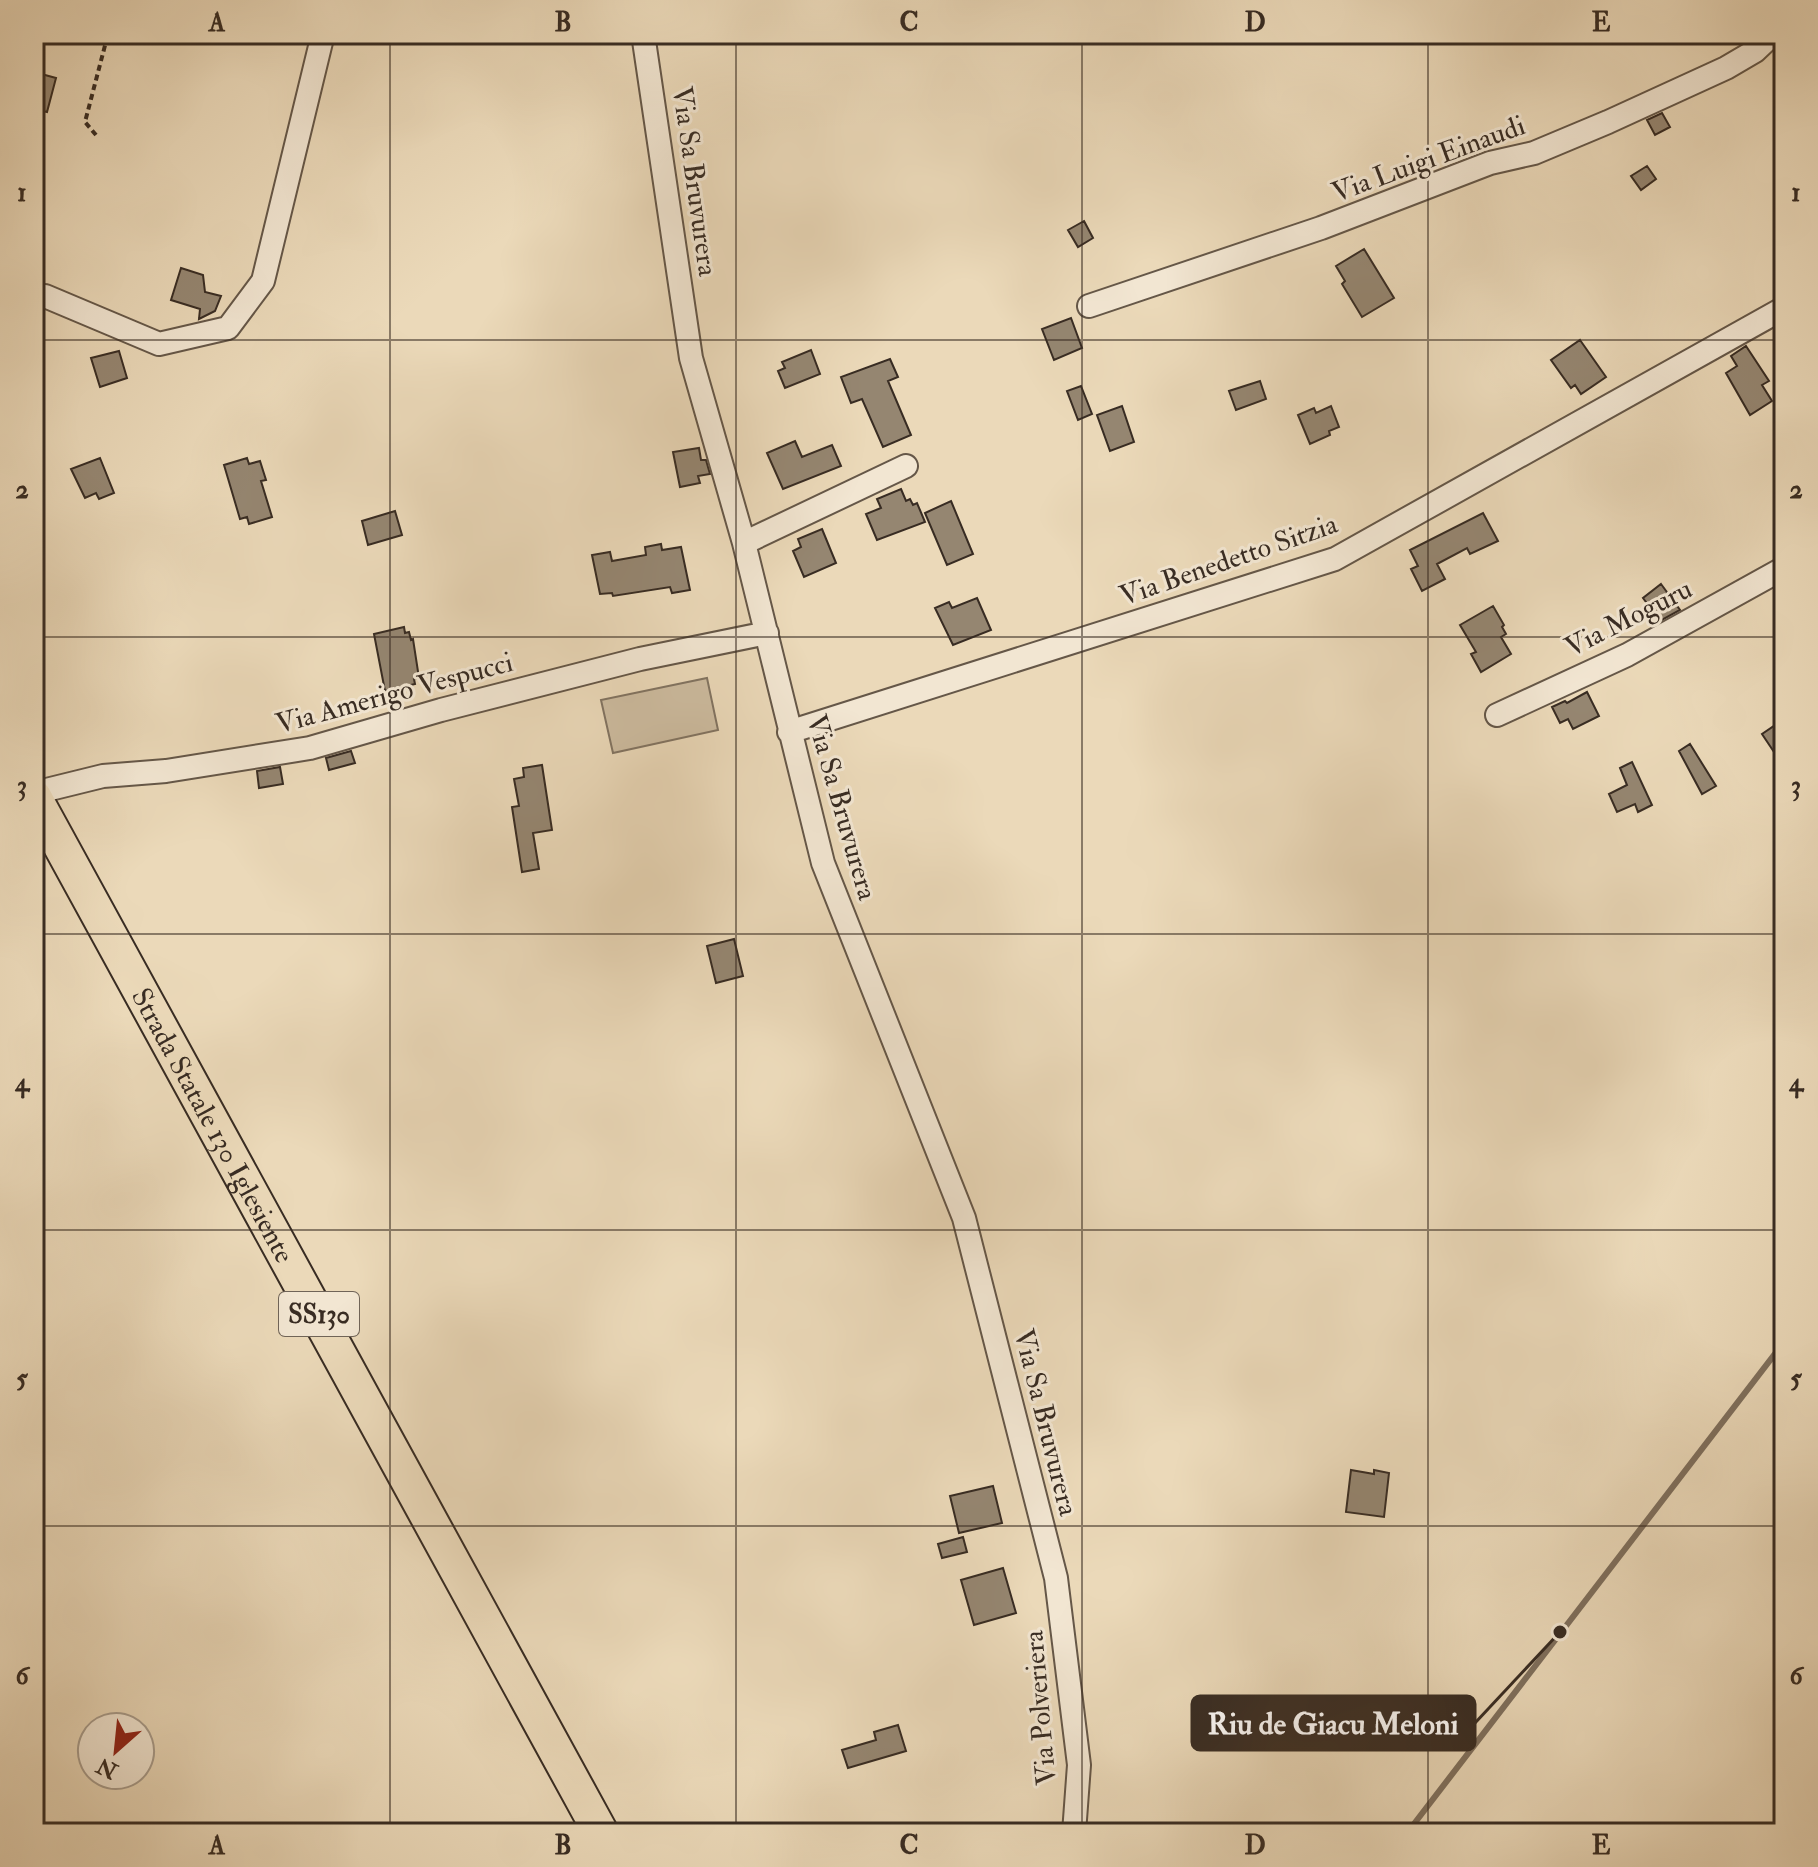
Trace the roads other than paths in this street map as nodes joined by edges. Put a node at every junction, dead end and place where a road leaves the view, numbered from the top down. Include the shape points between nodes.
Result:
1 (323, 34) edge
2 (643, 34) edge
3 (1776, 34) edge
4 (1784, 40) edge
5 (45, 296) dead end
6 (1089, 306) dead end
7 (1784, 308) edge
8 (906, 466) dead end
9 (744, 543) junction
10 (1784, 568) edge
11 (767, 633) junction
12 (1497, 715) dead end
13 (789, 732) junction
14 (34, 795) edge
15 (34, 841) edge
16 (1056, 1578) joint
17 (570, 1776) junction
18 (578, 1833) edge
19 (601, 1833) edge
20 (610, 1833) edge
21 (1074, 1833) edge

1 - 5 street via 263,281 228,328 159,344
2 - 9 street, Via Sa Bruvurera via 691,358
3 - 4 street, Via Luigi Einaudi
3 - 6 street, Via Luigi Einaudi via 1726,68 1534,153 1490,163 1321,228
7 - 13 street, Via Benedetto Sitzia via 1335,559
8 - 9 street
9 - 11 street, Via Sa Bruvurera
10 - 12 street, Via Moguru via 1627,655
11 - 13 street, Via Sa Bruvurera
11 - 14 street, Via Amerigo Vespucci via 624,663 310,748 103,776
13 - 16 street, Via Sa Bruvurera via 823,863 964,1218
14 - 17 main road, Strada Statale 130 Iglesiente / SS130
15 - 18 main road, Strada Statale 130 Iglesiente / SS130
16 - 21 street, Via Polveriera via 1079,1765
17 - 19 main road, Strada Statale 130 Iglesiente / SS130
17 - 20 main road

